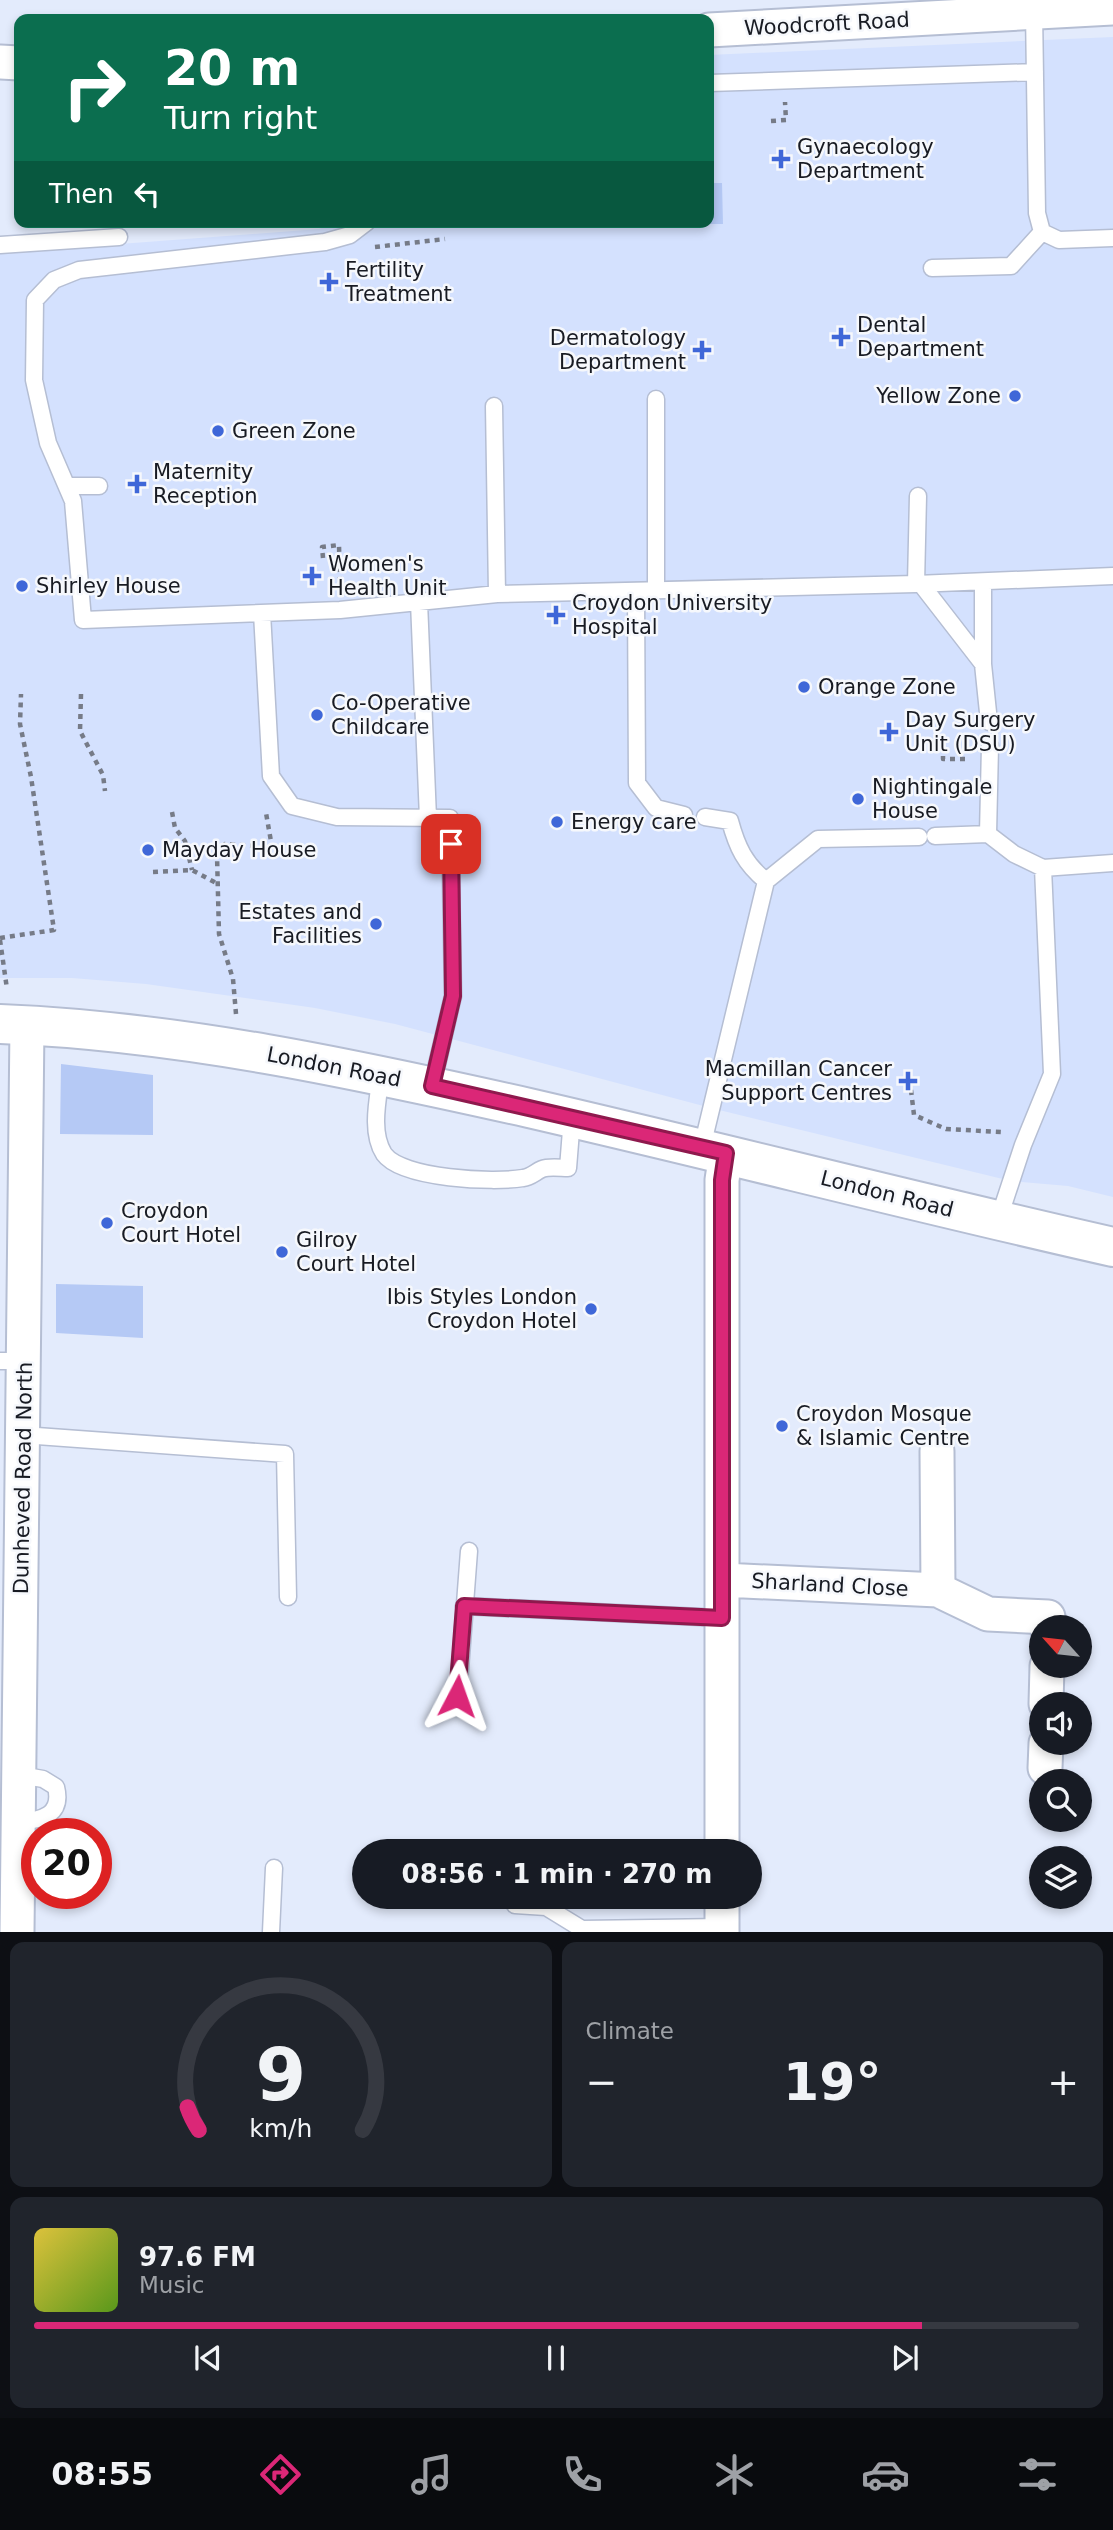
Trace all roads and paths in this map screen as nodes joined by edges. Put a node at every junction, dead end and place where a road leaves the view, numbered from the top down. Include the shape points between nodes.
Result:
1 (1113, 8) edge
2 (855, 11) edge
3 (1034, 11) junction
4 (714, 29) edge
5 (1035, 72) junction
6 (714, 83) edge
7 (359, 228) edge
8 (1042, 232) junction
9 (119, 237) dead end
10 (1113, 238) edge
11 (445, 239) dead end
12 (0, 246) edge
13 (362, 249) dead end
14 (932, 268) dead end
15 (656, 399) dead end
16 (494, 406) dead end
17 (69, 486) junction
18 (99, 486) dead end
19 (918, 496) dead end
20 (323, 558) dead end
21 (1113, 576) edge
22 (983, 582) junction
23 (919, 584) junction
24 (656, 590) junction
25 (636, 591) junction
26 (497, 594) junction
27 (419, 602) junction
28 (340, 610) junction
29 (262, 613) junction
30 (983, 664) junction
31 (21, 694) dead end
32 (81, 694) dead end
33 (989, 722) dead end
34 (990, 746) dead end
35 (105, 791) dead end
36 (265, 807) dead end
37 (172, 812) dead end
38 (684, 815) dead end
39 (705, 817) dead end
40 (428, 818) junction
41 (988, 834) junction
42 (1113, 863) edge
43 (1042, 868) junction
44 (192, 870) junction
45 (153, 872) dead end
46 (766, 881) junction
47 (219, 884) junction
48 (0, 939) edge
49 (11, 1014) edge
50 (238, 1048) junction
51 (381, 1075) junction
52 (432, 1086) junction
53 (911, 1090) dead end
54 (572, 1118) junction
55 (1006, 1121) dead end
56 (714, 1150) junction
57 (998, 1221) junction
58 (1113, 1247) edge
59 (13, 1361) edge
60 (23, 1435) junction
61 (937, 1451) dead end
62 (469, 1551) dead end
63 (723, 1580) junction
64 (938, 1590) junction
65 (288, 1597) dead end
66 (464, 1606) junction
67 (1029, 1616) edge
68 (722, 1618) junction
69 (457, 1696) dead end
70 (722, 1839) edge
71 (274, 1868) dead end
72 (9, 1881) edge
73 (549, 1909) edge
74 (722, 1918) edge
75 (17, 1931) edge
76 (271, 1931) edge

1 - 3 street, Woodcroft Road
2 - 3 street, Woodcroft Road
2 - 4 street, Woodcroft Road
3 - 5 lane
5 - 6 lane
5 - 8 lane via 1037,213
7 - 17 lane via 325,242 90,268 54,280 34,300 34,380 48,443
8 - 10 lane via 1059,240
8 - 14 lane via 1011,266
9 - 12 lane
11 - 13 path
15 - 24 lane
16 - 26 lane
17 - 18 lane
17 - 29 lane via 83,620
19 - 23 lane
20 - 28 path via 322,547 339,545
21 - 22 lane
22 - 23 lane
22 - 30 lane
23 - 24 lane
23 - 30 lane
24 - 25 lane
25 - 26 lane
25 - 38 lane via 637,783 656,808
26 - 27 lane
27 - 28 lane
27 - 40 lane
28 - 29 lane
29 - 40 lane via 271,776 292,806 329,817
30 - 33 lane
31 - 48 path via 20,724 54,930
32 - 35 path via 80,731 103,775
34 - 41 lane
36 - 47 path via 272,847 225,844 217,855
37 - 44 path
39 - 46 lane via 730,821 750,868
40 - 52 lane via 450,818 453,969 452,1009
41 - 43 lane
41 - 46 lane via 818,839
42 - 43 lane
43 - 57 lane via 1052,1074
44 - 45 path
44 - 47 path
46 - 56 lane
47 - 50 path via 219,934 233,979
48 - 49 path
49 - 50 main road, London Road
49 - 59 street, Dunheved Road North
50 - 51 main road, London Road
51 - 52 main road, London Road
51 - 54 lane via 376,1115 379,1143 390,1160 426,1174 510,1179 543,1168 568,1168
52 - 54 main road, London Road
53 - 55 path via 914,1115 946,1129 1000,1133
54 - 56 main road, London Road
56 - 57 main road, London Road
56 - 63 street via 722,1180
57 - 58 main road, London Road
59 - 60 street, Dunheved Road North
60 - 65 lane via 285,1454
60 - 72 street, Dunheved Road North via 19,1822
61 - 64 street, Sharland Close
62 - 66 lane
63 - 64 street, Sharland Close
63 - 68 street
64 - 67 street, Sharland Close via 988,1614
66 - 68 lane
66 - 69 lane
68 - 70 street
71 - 76 lane
72 - 75 street, Dunheved Road North
73 - 74 lane via 582,1929

